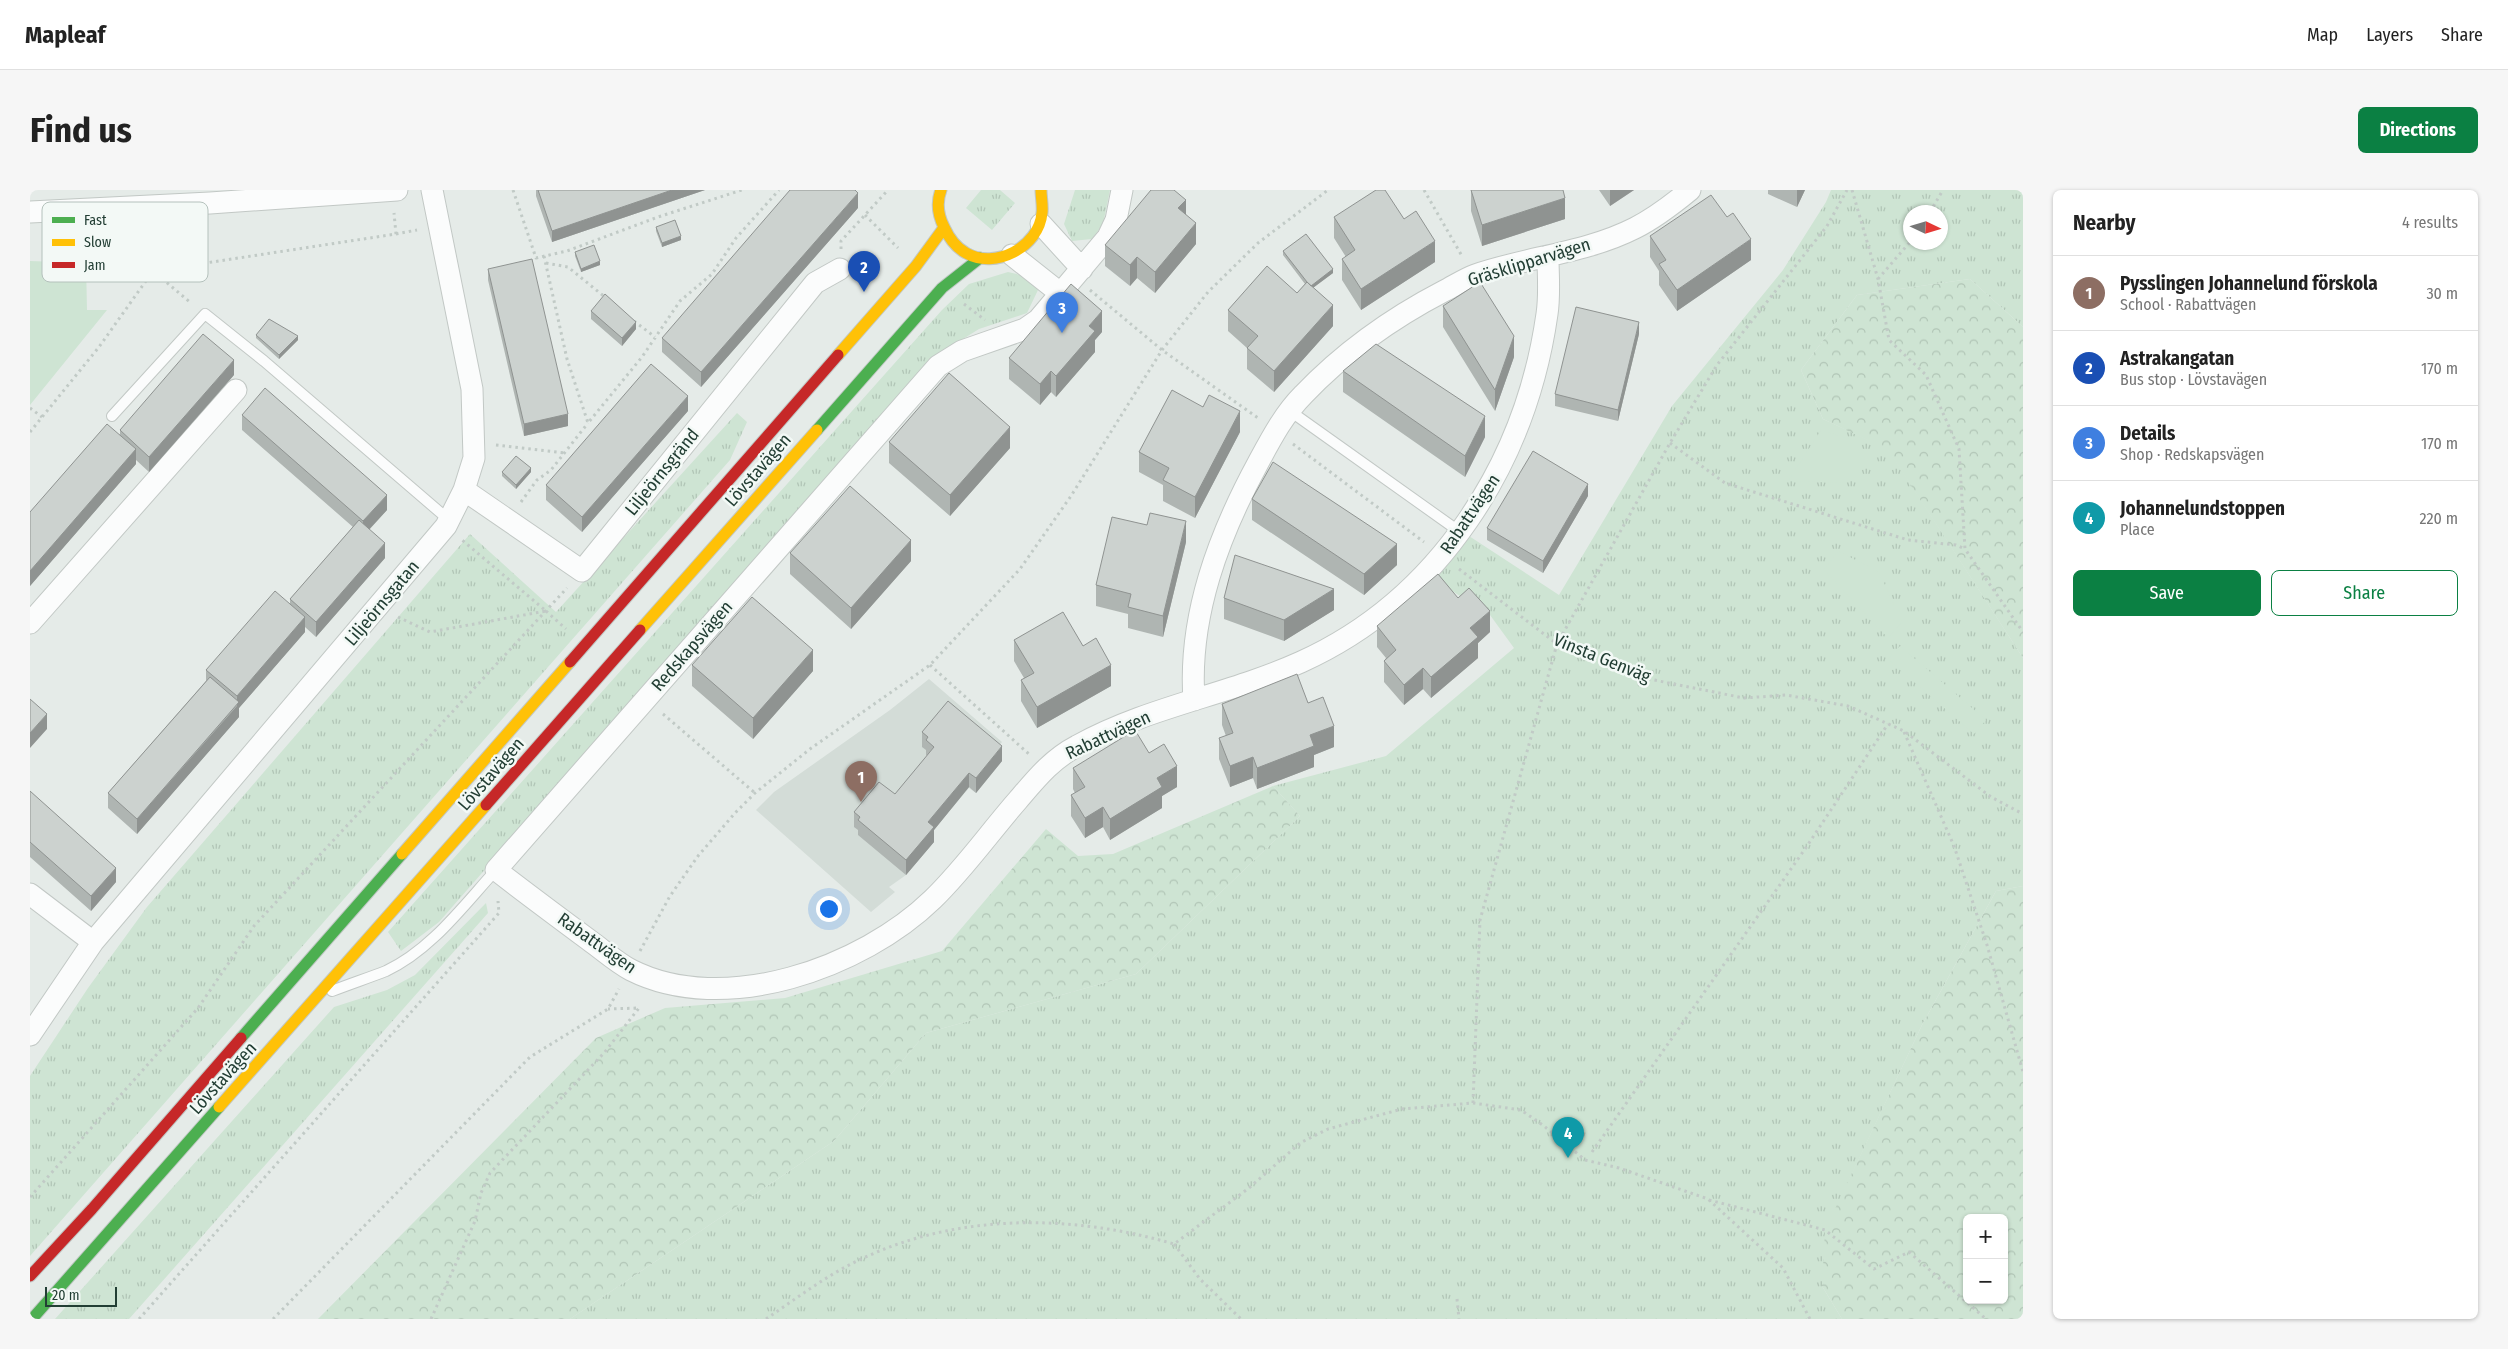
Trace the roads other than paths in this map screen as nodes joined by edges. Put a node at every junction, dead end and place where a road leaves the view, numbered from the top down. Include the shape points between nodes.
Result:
1 (397, 190) edge
2 (432, 190) edge
3 (927, 190) edge
4 (941, 190) edge
5 (1041, 190) edge
6 (1122, 190) edge
7 (1690, 190) edge
8 (392, 191) edge
9 (209, 197) edge
10 (149, 202) edge
11 (940, 221) junction
12 (1041, 224) junction
13 (1012, 255) junction
14 (1548, 256) junction
15 (980, 258) junction
16 (840, 269) road end
17 (1078, 273) junction
18 (1060, 293) junction
19 (236, 390) dead end
20 (1290, 411) junction
21 (112, 416) dead end
22 (464, 490) junction
23 (448, 523) junction
24 (1460, 532) junction
25 (30, 623) edge
26 (1194, 700) junction
27 (496, 870) junction
28 (30, 894) edge
29 (93, 942) junction
30 (319, 996) junction
31 (30, 1035) edge
32 (30, 1276) edge
33 (32, 1319) edge

1 - 8 street
2 - 22 street, Liljeörnsgatan via 472,389 474,458
3 - 11 street
4 - 11 street, Lövstavägen
5 - 12 street via 1044,212
6 - 17 street, Redskapsvägen via 1116,220 1108,237
7 - 14 street, Gräsklipparvägen via 1634,228
8 - 9 street
9 - 10 street
11 - 15 street via 952,243 965,253
11 - 32 street, Lövstavägen via 916,266
12 - 13 street via 1024,248
12 - 17 street
13 - 15 street
13 - 18 street
14 - 20 street, Gräsklipparvägen via 1474,276 1407,310 1360,344 1302,395
14 - 24 street, Rabattvägen via 1548,311 1523,411 1502,466
15 - 30 street, Lövstavägen via 935,296
16 - 22 street, Liljeörnsgränd via 815,283 582,571
17 - 18 street, Redskapsvägen
18 - 27 street, Redskapsvägen via 1038,320 1025,330 962,350 938,366
19 - 25 street
20 - 24 lane
20 - 26 street, Gräsklipparvägen via 1241,494 1219,546 1195,640
21 - 23 lane via 205,314 264,361
22 - 23 street, Liljeörnsgatan
23 - 29 street, Liljeörnsgatan
24 - 26 street, Rabattvägen via 1406,592 1357,631 1304,661 1237,688
26 - 27 street, Rabattvägen via 1131,721 1083,743 1045,768 932,900 890,934 839,961 790,980 745,988 706,988 655,980 628,969
27 - 30 lane, Redskapsvägen via 440,931 412,955 387,970
28 - 29 street
29 - 31 street, Liljeörnsgatan
30 - 33 street, Lövstavägen

